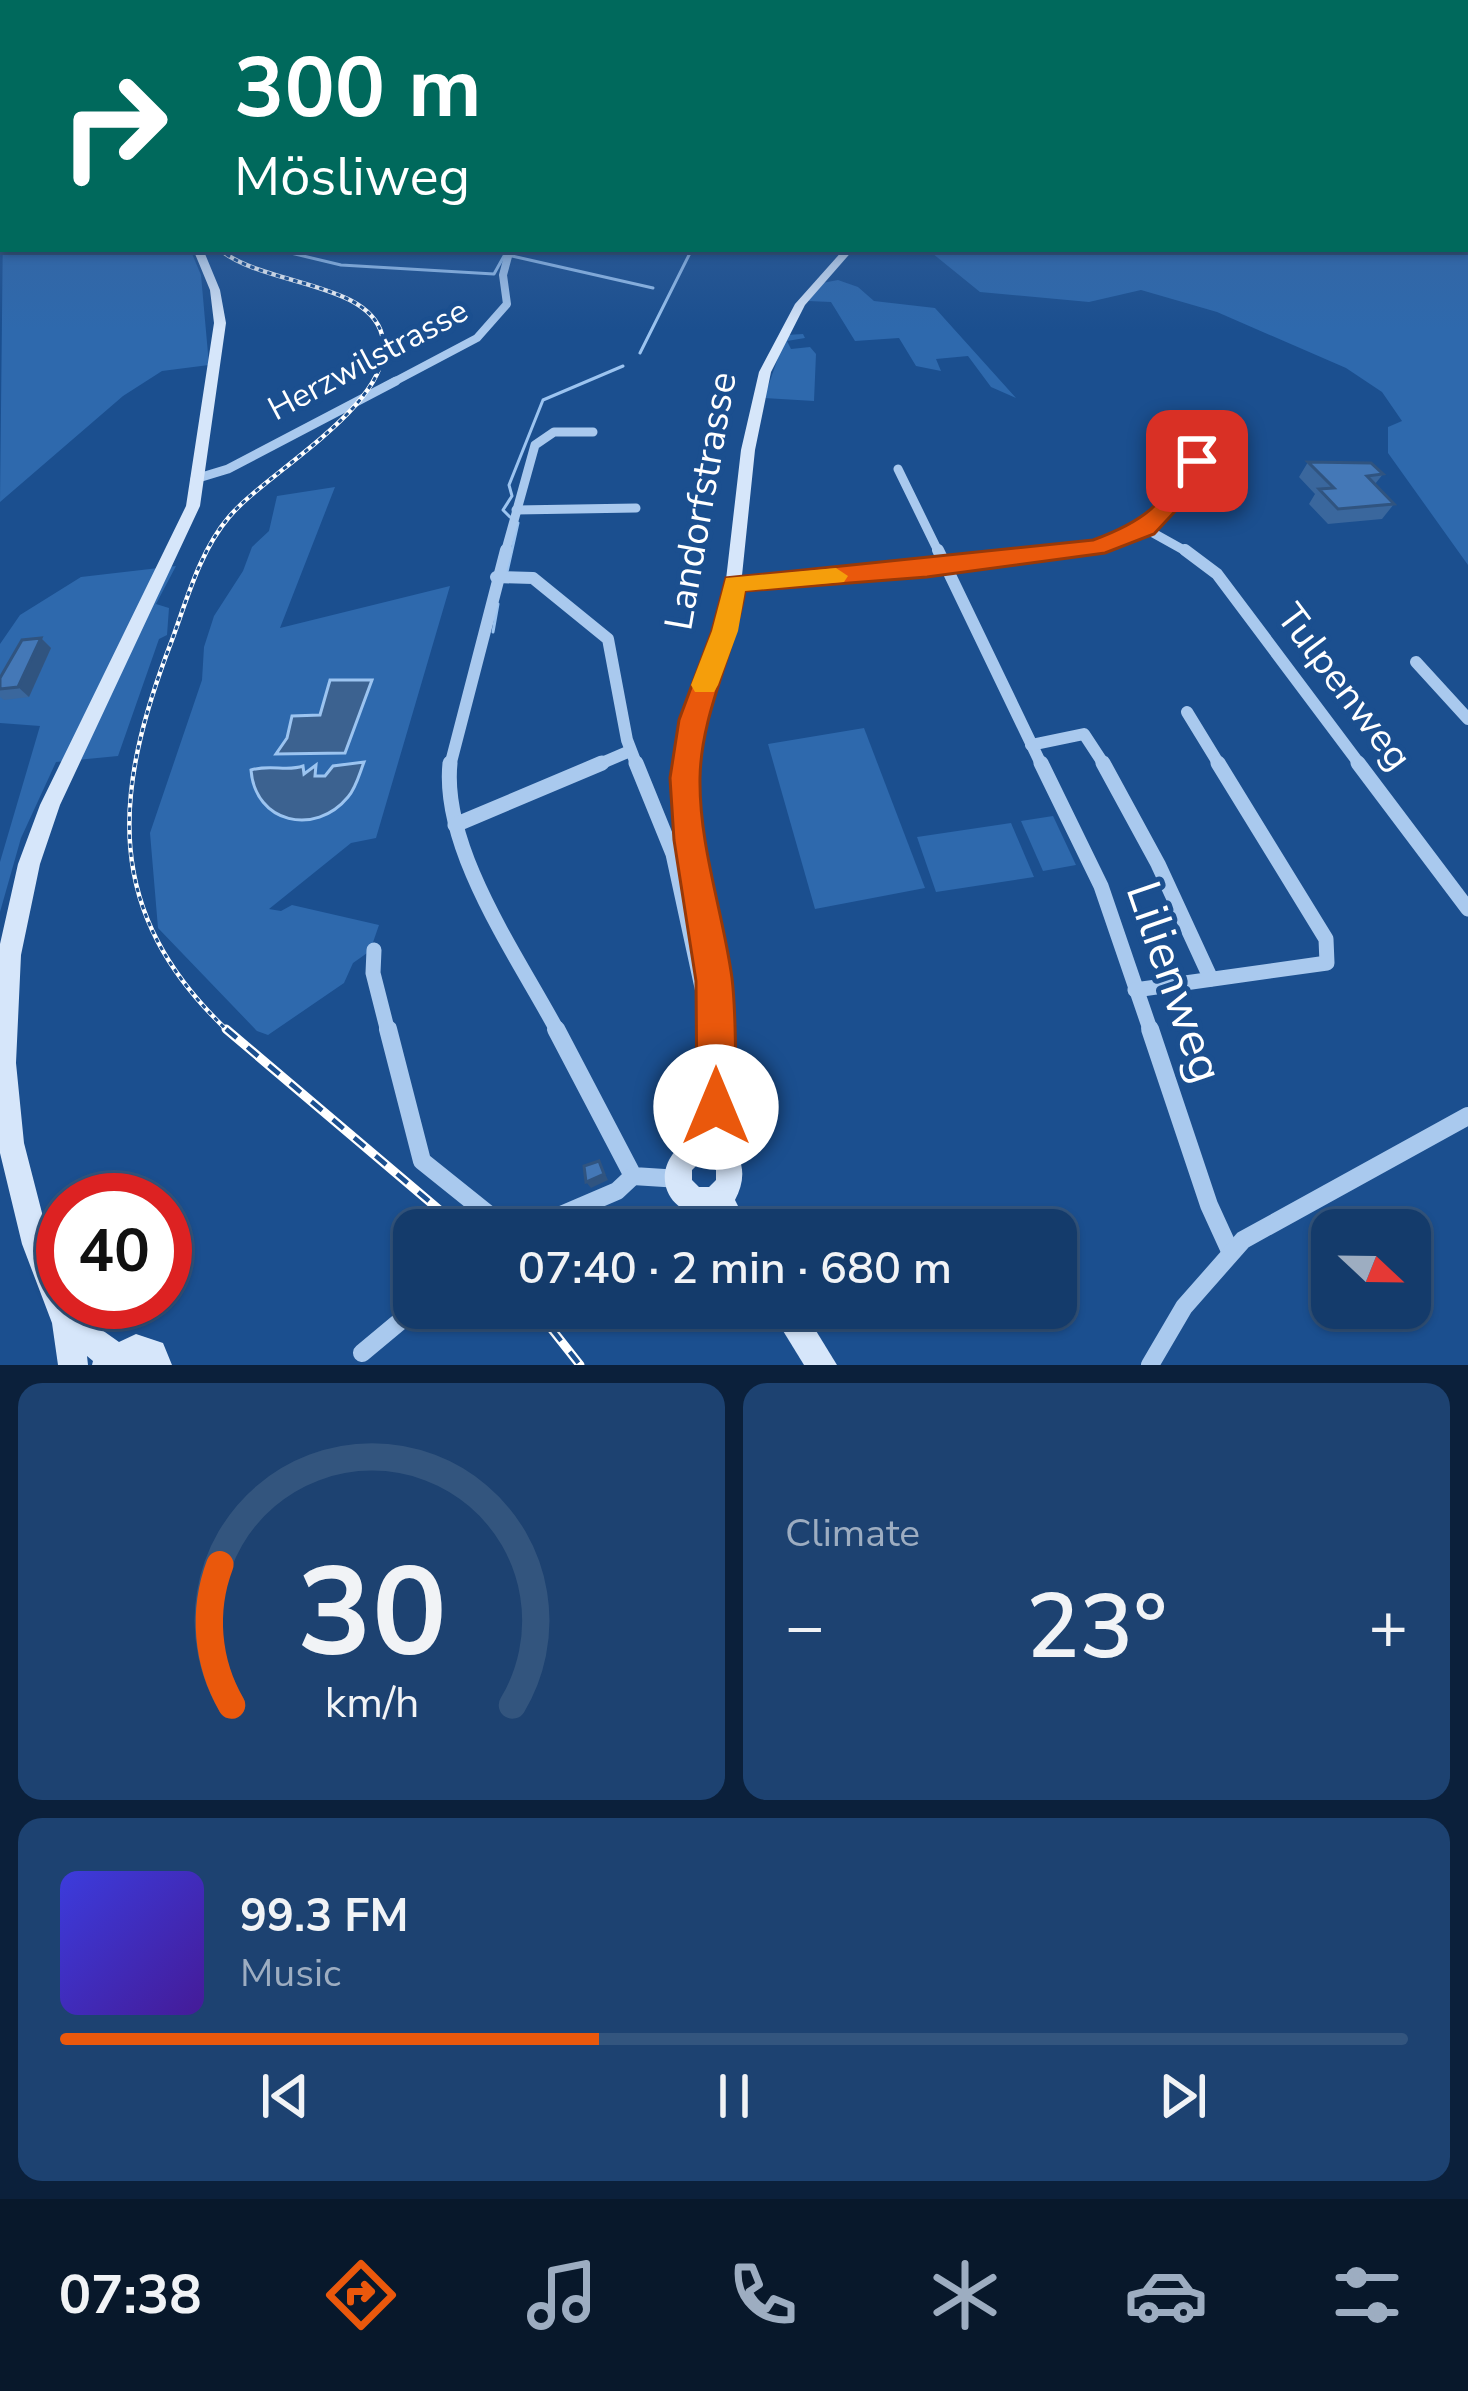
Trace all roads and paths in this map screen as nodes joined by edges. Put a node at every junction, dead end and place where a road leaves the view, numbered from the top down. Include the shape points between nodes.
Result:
1 (199, 252) edge
2 (509, 252) edge
3 (846, 252) edge
4 (592, 432) dead end
5 (1198, 453) dead end
6 (898, 469) dead end
7 (195, 479) junction
8 (636, 508) dead end
9 (516, 510) junction
10 (1146, 529) junction
11 (945, 565) junction
12 (504, 577) junction
13 (734, 584) junction
14 (1416, 662) dead end
15 (1186, 712) dead end
16 (1468, 719) edge
17 (1031, 745) junction
18 (630, 751) junction
19 (455, 825) junction
20 (1468, 909) edge
21 (374, 950) dead end
22 (1211, 979) junction
23 (1136, 990) junction
24 (716, 1036) junction
25 (1468, 1116) edge
26 (712, 1148) junction
27 (633, 1176) junction
28 (680, 1180) junction
29 (718, 1198) junction
30 (482, 1209) edge
31 (575, 1209) edge
32 (724, 1209) edge
33 (36, 1244) edge
34 (1230, 1251) junction
35 (393, 1327) edge
36 (68, 1329) edge
37 (74, 1329) edge
38 (798, 1329) edge
39 (362, 1353) dead end
40 (111, 1361) edge
41 (73, 1365) edge
42 (157, 1365) edge
43 (822, 1365) edge
44 (1150, 1365) edge

1 - 7 main road via 220,323
2 - 7 street, Herzwilstrasse via 502,275 507,304 477,338
3 - 13 main road, Landorfstrasse via 800,304 765,372
4 - 9 street via 538,440
5 - 10 street via 1186,487
6 - 11 street, Lilienweg
7 - 33 main road via 193,506 171,557 50,805 9,955 3,1063 11,1143
8 - 9 street
9 - 12 street
10 - 11 street via 1079,551
10 - 20 street, Tulpenweg via 1217,574
11 - 13 street
11 - 17 street, Lilienweg
12 - 18 street via 533,578 608,640
12 - 19 street via 452,744 447,793
13 - 24 main road, Landorfstrasse via 693,720 685,778
14 - 16 street
15 - 22 street via 1326,939 1328,963
17 - 22 street, Lilienweg via 1084,734 1094,744
17 - 23 street, Lilienweg via 1101,886
18 - 19 street
18 - 24 street via 673,854
19 - 27 street
21 - 30 street via 373,974 422,1161
22 - 23 street
23 - 34 street, Lilienweg
24 - 26 main road, Landorfstrasse
25 - 34 street
26 - 28 main road via 686,1156
26 - 29 main road, Landorfstrasse via 729,1174
27 - 28 street
27 - 31 street
28 - 29 main road via 694,1201
29 - 32 main road, Landorfstrasse
34 - 44 street
35 - 39 street
36 - 41 main road
37 - 40 main road
38 - 43 main road
40 - 42 main road via 145,1350

